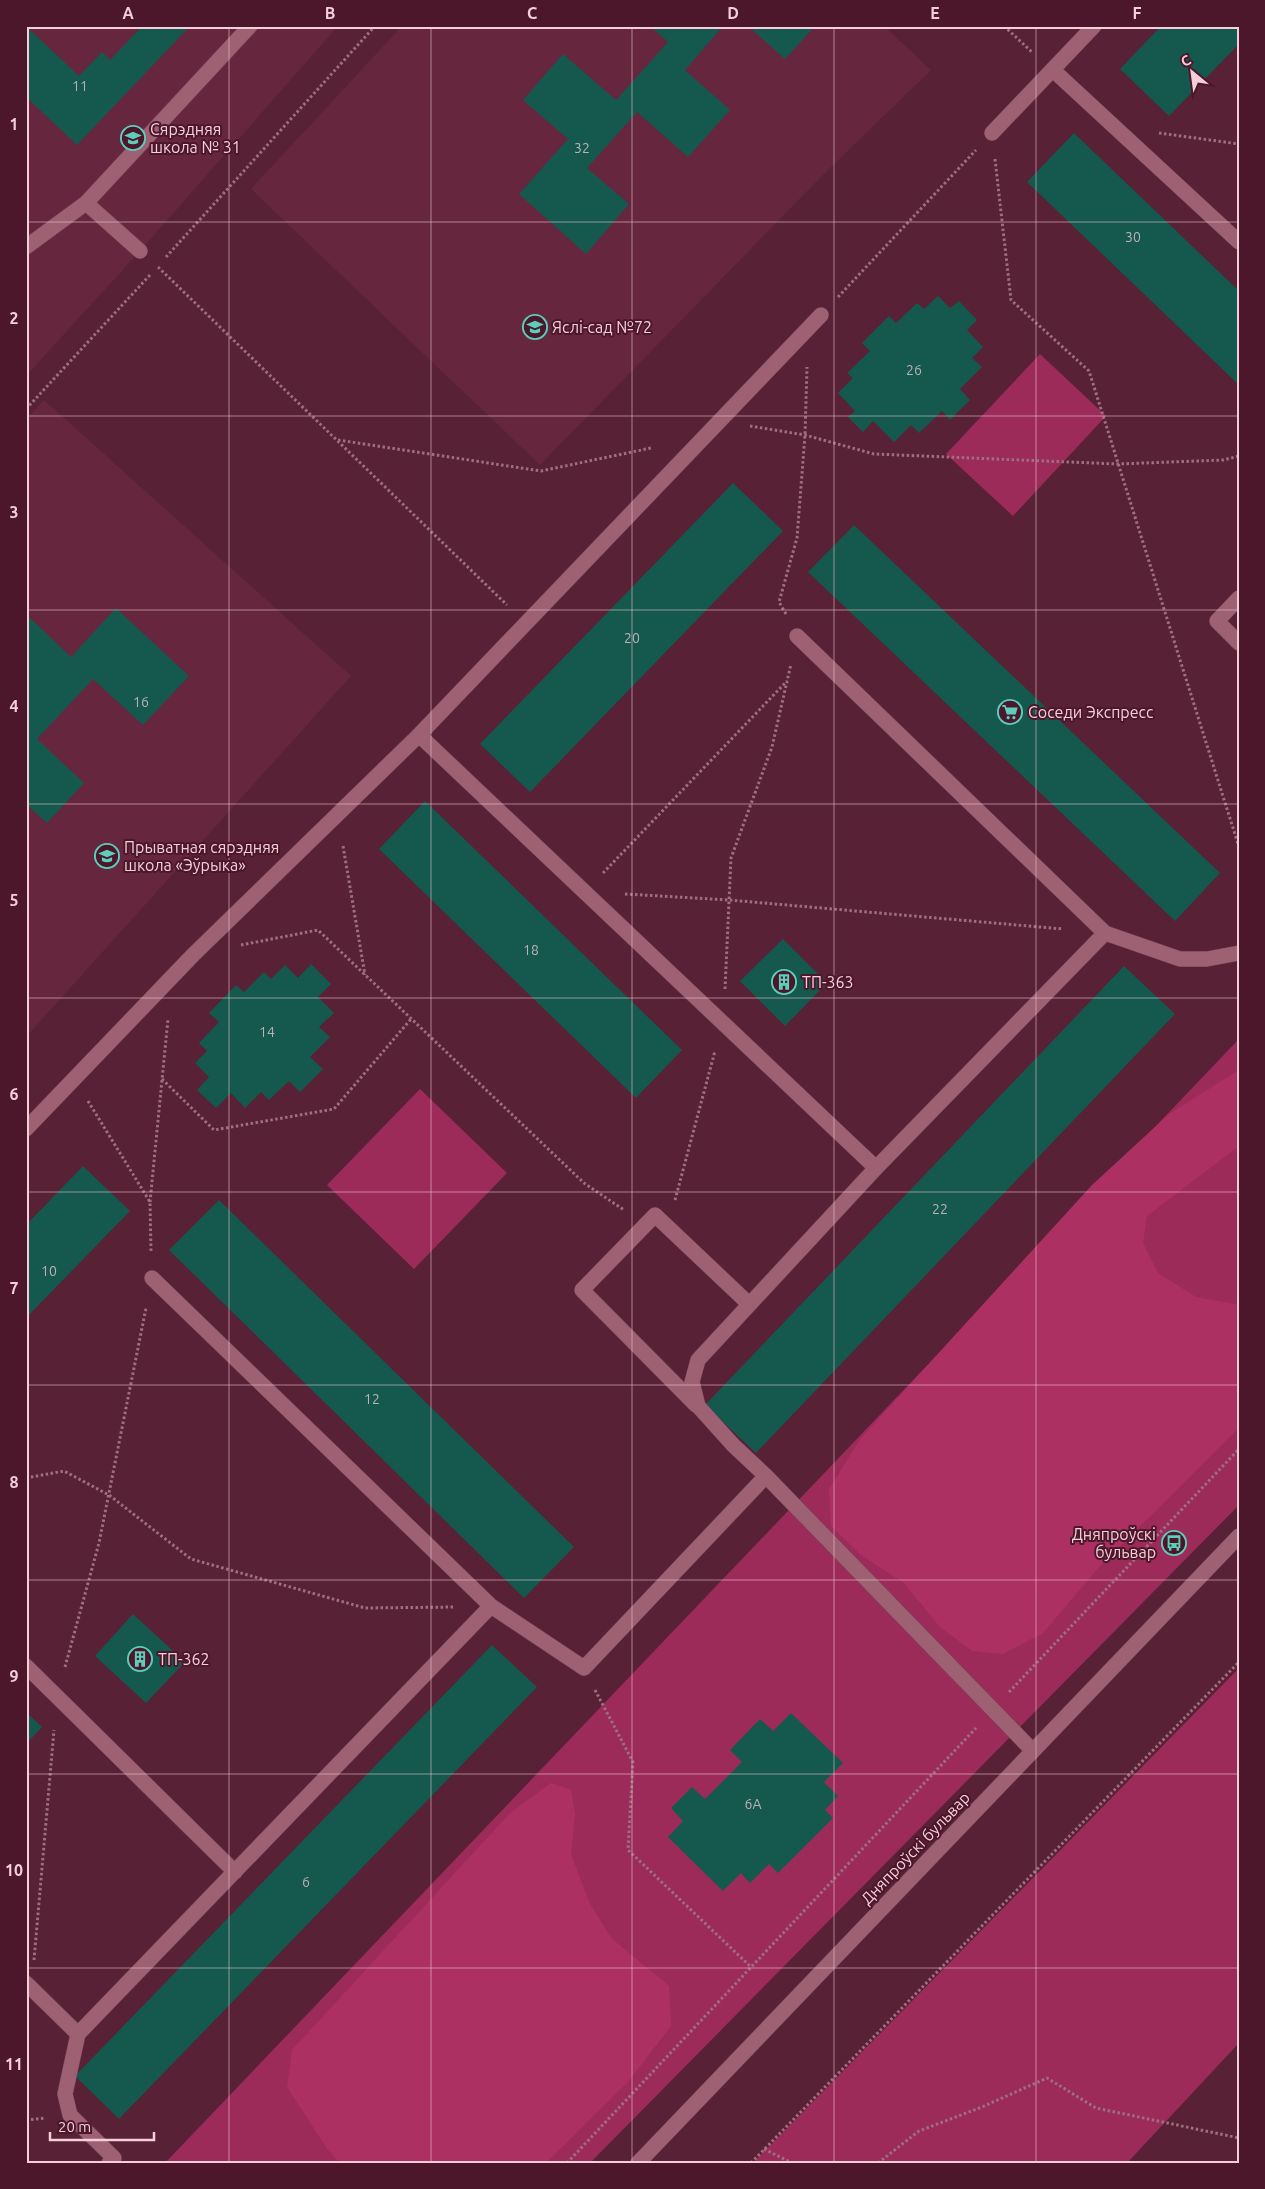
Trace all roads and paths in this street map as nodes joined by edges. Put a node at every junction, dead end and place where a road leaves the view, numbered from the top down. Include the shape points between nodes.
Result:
1 (250, 26) edge
2 (375, 26) edge
3 (1004, 26) edge
4 (1094, 26) edge
5 (1052, 70) junction
6 (1114, 126) junction
7 (992, 133) junction
8 (1239, 144) edge
9 (86, 203) junction
10 (1239, 242) edge
11 (26, 247) edge
12 (140, 250) joint
13 (164, 259) dead end
14 (158, 266) junction
15 (821, 315) joint
16 (808, 329) junction
17 (26, 409) edge
18 (720, 421) junction
19 (805, 434) junction
20 (337, 440) junction
21 (651, 448) dead end
22 (1239, 456) edge
23 (1118, 464) junction
24 (1239, 598) edge
25 (526, 623) junction
26 (798, 636) junction
27 (1239, 643) edge
28 (787, 682) junction
29 (418, 735) junction
30 (338, 814) junction
31 (1239, 847) edge
32 (585, 892) junction
33 (729, 900) junction
34 (1105, 933) junction
35 (1239, 953) edge
36 (193, 955) junction
37 (366, 976) junction
38 (172, 977) junction
39 (411, 1019) junction
40 (723, 1023) junction
41 (75, 1079) junction
42 (162, 1079) junction
43 (26, 1129) edge
44 (876, 1168) junction
45 (150, 1202) junction
46 (646, 1225) junction
47 (668, 1226) junction
48 (152, 1278) junction
49 (750, 1304) junction
50 (698, 1406) junction
51 (1239, 1449) edge
52 (766, 1476) junction
53 (26, 1478) edge
54 (109, 1495) junction
55 (1239, 1536) edge
56 (490, 1606) junction
57 (1239, 1662) edge
58 (26, 1666) edge
59 (584, 1668) junction
60 (57, 1697) junction
61 (993, 1709) junction
62 (1032, 1750) junction
63 (235, 1872) junction
64 (751, 1967) junction
65 (29, 1986) edge
66 (78, 2034) junction
67 (1239, 2138) edge
68 (764, 2149) junction
69 (109, 2163) edge
70 (567, 2163) edge
71 (638, 2163) edge
72 (751, 2163) edge
73 (792, 2163) edge
74 (878, 2163) edge

1 - 9 street
2 - 13 path
3 - 5 path
4 - 5 street
5 - 6 street
5 - 7 street
6 - 8 path
6 - 10 street
7 - 15 path
7 - 23 path via 1011,300 1089,371
9 - 11 street
9 - 12 street
12 - 14 path
14 - 17 path
14 - 20 path
15 - 16 street
16 - 18 street
16 - 19 path
18 - 19 path
18 - 25 street
19 - 23 path via 874,454
19 - 26 path via 797,538 779,602
20 - 21 path via 541,472
20 - 25 path
22 - 23 path via 1223,460
23 - 31 path
24 - 27 street via 1216,621
25 - 29 street
26 - 28 path
26 - 34 street
28 - 32 path
28 - 33 path via 772,747 731,858
29 - 30 street
29 - 32 street
30 - 36 street
30 - 37 path
32 - 33 path
32 - 40 street
33 - 34 path
33 - 40 path
34 - 35 street via 1180,959 1207,959
34 - 44 street
36 - 37 path via 318,930
36 - 38 street
37 - 39 path
38 - 41 street
38 - 42 path
39 - 42 path via 334,1109 214,1130
39 - 46 path via 584,1183
40 - 44 street
40 - 47 path
41 - 43 street
41 - 45 path
42 - 45 path
44 - 49 street
45 - 48 path
46 - 47 street via 655,1215
46 - 50 street via 582,1290
47 - 49 street
48 - 54 path
48 - 56 street
49 - 50 street via 698,1360 692,1382
50 - 52 street
51 - 61 path
52 - 59 street
52 - 61 street
53 - 54 path via 64,1471
54 - 56 path via 191,1559 365,1608
54 - 60 path
55 - 62 street, Дняпроўскі бульвар
56 - 59 street
56 - 63 street
57 - 68 path
58 - 60 street
59 - 64 path via 633,1762 628,1850
60 - 63 street
60 - 65 path
61 - 62 street
61 - 64 path
62 - 71 street, Дняпроўскі бульвар
63 - 66 street
64 - 70 path
65 - 66 street
66 - 69 street via 65,2094 70,2115 114,2158
67 - 74 path via 1096,2108 1047,2078 918,2131
68 - 72 path
68 - 73 path

